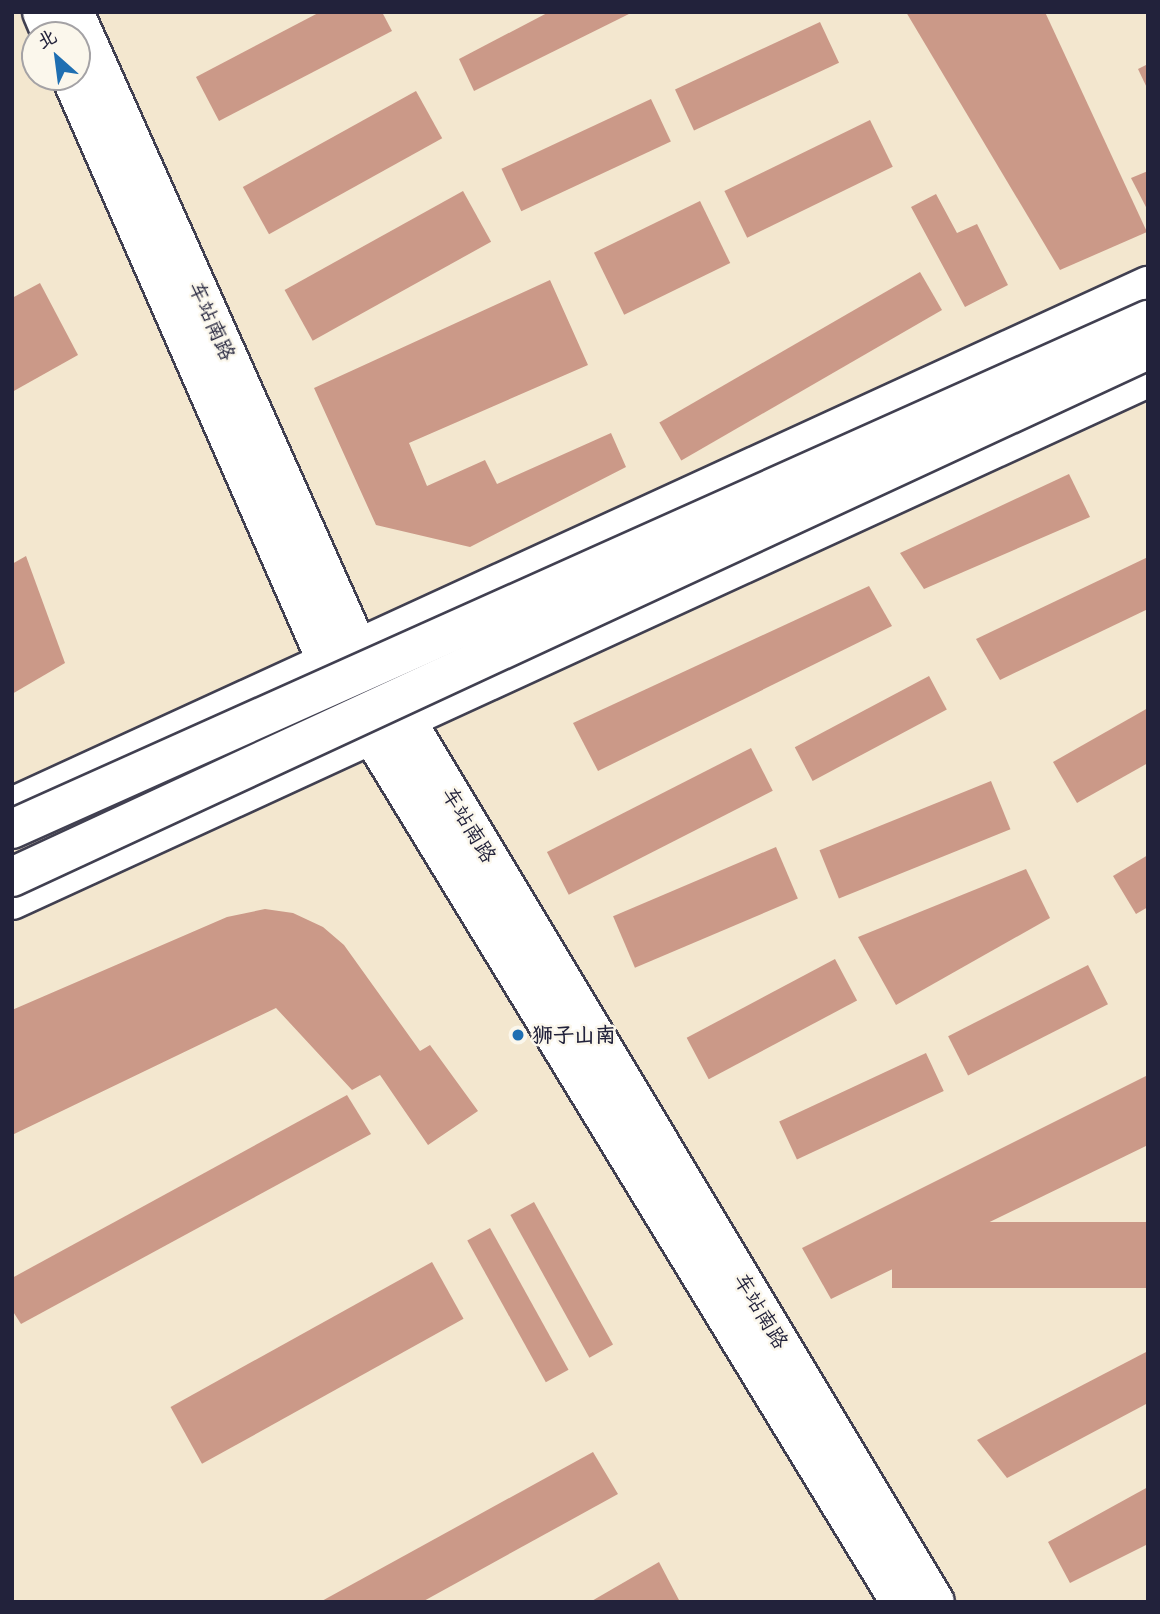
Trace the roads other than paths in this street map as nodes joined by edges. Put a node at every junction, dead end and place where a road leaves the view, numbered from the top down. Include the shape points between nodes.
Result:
1 (74, 12) edge
2 (78, 91) edge
3 (1148, 286) edge
4 (1148, 320) edge
5 (1148, 350) edge
6 (1148, 378) edge
7 (342, 654) junction
8 (406, 720) junction
9 (369, 737) junction
10 (12, 807) edge
11 (12, 829) edge
12 (12, 877) edge
13 (12, 900) edge
14 (900, 1602) edge
15 (935, 1602) edge

1 - 7 main road, 车站南路
2 - 7 main road, 车站南路
3 - 7 main road
4 - 11 main road, bridge
5 - 12 main road, bridge
6 - 8 main road
7 - 8 main road, 车站南路
7 - 9 main road, 车站南路
7 - 10 main road
8 - 9 main road
8 - 15 main road, 车站南路
9 - 13 main road
9 - 14 main road, 车站南路

